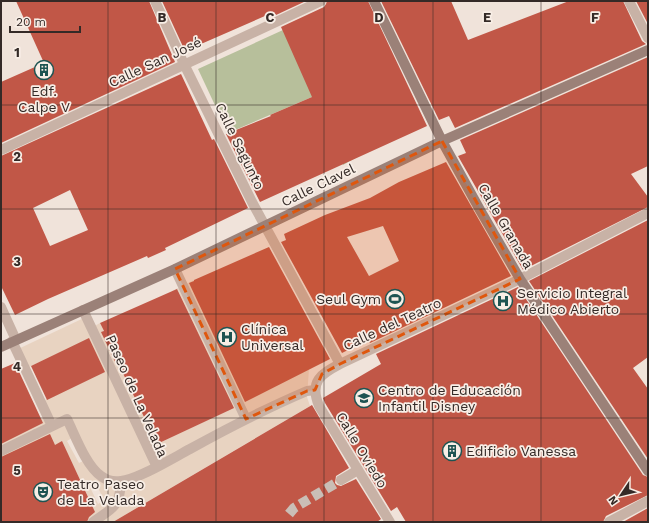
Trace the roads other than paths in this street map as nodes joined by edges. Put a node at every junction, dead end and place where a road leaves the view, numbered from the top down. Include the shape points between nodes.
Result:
1 (155, 1) edge
2 (321, 1) edge
3 (374, 1) edge
4 (629, 1) edge
5 (648, 38) edge
6 (648, 50) edge
7 (184, 64) junction
8 (442, 141) junction
9 (1, 150) edge
10 (648, 214) edge
11 (265, 226) junction
12 (175, 269) junction
13 (520, 279) junction
14 (1, 307) edge
15 (83, 310) junction
16 (14, 340) junction
17 (1, 347) edge
18 (340, 364) junction
19 (315, 390) junction
20 (246, 419) junction
21 (52, 426) junction
22 (1, 451) edge
23 (157, 467) junction
24 (358, 470) junction
25 (648, 471) edge
26 (341, 480) tunnel mouth
27 (121, 481) junction
28 (648, 501) edge
29 (93, 522) edge
30 (390, 522) edge
31 (609, 522) edge

1 - 7 street, Calle Sagunto
2 - 7 street, Calle San José
3 - 8 main road, Calle Granada
4 - 5 street
6 - 8 main road, Calle Clavel
7 - 9 street, Calle San José
7 - 11 street, Calle Sagunto
8 - 11 main road, Calle Clavel
8 - 13 main road, Calle Granada
10 - 13 street, Calle del Teatro
11 - 12 main road, Calle Clavel
11 - 18 street, Calle Sagunto
12 - 15 main road, Calle Clavel
12 - 20 street
13 - 18 street, Calle del Teatro
13 - 25 main road, Calle Granada
14 - 16 street
15 - 16 main road, Calle Clavel
15 - 23 street, Paseo de La Velada
16 - 17 main road, Calle Clavel
16 - 21 street
18 - 19 street, Calle del Teatro via 322,374
19 - 20 street via 307,390
19 - 24 street, Calle Oviedo via 319,406
20 - 23 street
21 - 22 street
21 - 27 street via 67,419 90,466 101,476 112,481
23 - 27 street, Paseo de La Velada
24 - 26 street
24 - 30 street, Calle Oviedo
27 - 29 street via 118,501 113,508
28 - 31 street

